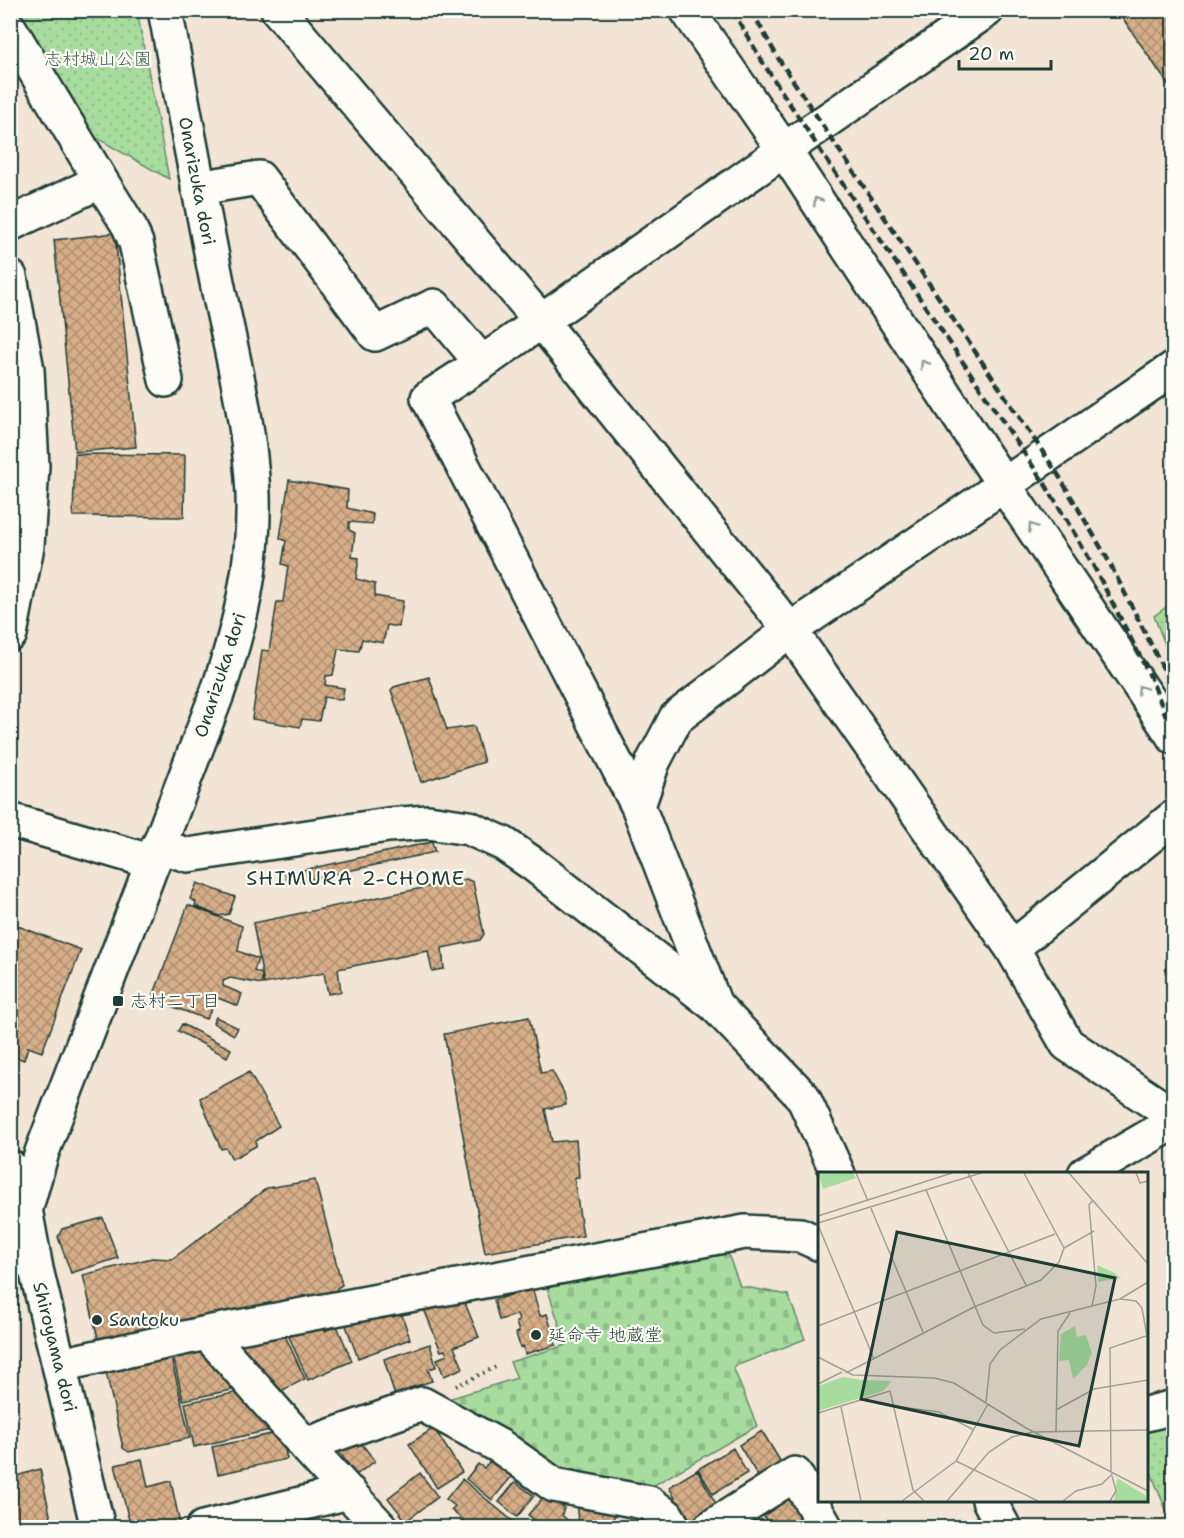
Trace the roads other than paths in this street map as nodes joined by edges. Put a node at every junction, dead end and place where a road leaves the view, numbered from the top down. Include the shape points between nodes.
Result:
1 (165, 10) edge
2 (687, 10) edge
3 (987, 10) edge
4 (294, 16) edge
5 (10, 29) edge
6 (784, 150) junction
7 (101, 181) junction
8 (198, 188) junction
9 (10, 224) edge
10 (10, 277) edge
11 (541, 321) junction
12 (482, 363) junction
13 (1173, 368) edge
14 (166, 380) dead end
15 (1004, 485) junction
16 (790, 630) junction
17 (10, 634) edge
18 (1173, 737) edge
19 (638, 806) junction
20 (1173, 816) edge
21 (10, 820) edge
22 (155, 854) junction
23 (1012, 948) junction
24 (715, 1005) junction
25 (1173, 1116) edge
26 (1173, 1122) edge
27 (10, 1167) edge
28 (838, 1172) edge
29 (1087, 1172) edge
30 (25, 1209) junction
31 (818, 1244) edge
32 (10, 1263) edge
33 (207, 1333) junction
34 (60, 1365) junction
35 (1173, 1407) edge
36 (1148, 1413) edge
37 (305, 1444) junction
38 (349, 1492) junction
39 (990, 1502) edge
40 (98, 1527) edge
41 (203, 1527) edge
42 (381, 1527) edge
43 (674, 1527) edge
44 (710, 1527) edge
45 (826, 1527) edge
46 (1005, 1527) edge

1 - 8 street, Onarizuka dori
2 - 6 street
3 - 6 street
4 - 11 street
5 - 7 street
6 - 11 street
15 -> 6 street
7 - 9 street
7 - 14 street via 136,243
8 - 12 street via 259,178 375,334 434,306
8 - 22 street, Onarizuka dori via 250,458 250,566 231,654
10 - 17 street via 27,370 32,466 27,546
11 - 12 street
11 - 16 street
12 - 19 street via 428,398
13 - 15 street
15 - 16 street
18 -> 15 street
16 - 19 street via 676,718 653,762
16 - 23 street
19 - 24 street
20 - 23 street
21 - 22 street
22 - 24 street via 188,855 388,825 428,822 469,828 504,844 533,864
22 - 30 street, Onarizuka dori via 42,1152
23 - 25 street via 1067,1044
24 - 28 street via 803,1097
26 - 29 street
27 - 30 street, Shiroyama dori
30 - 32 street, Onarizuka dori
30 - 34 street, Shiroyama dori
31 - 33 street via 800,1235 745,1232
33 - 34 street
33 - 37 street
34 - 40 street, Shiroyama dori
35 - 36 street
37 - 38 street
37 - 43 street via 422,1404 501,1447 554,1485 649,1503 667,1516
38 - 41 street
38 - 42 street
39 - 46 street
44 - 45 street via 795,1474

